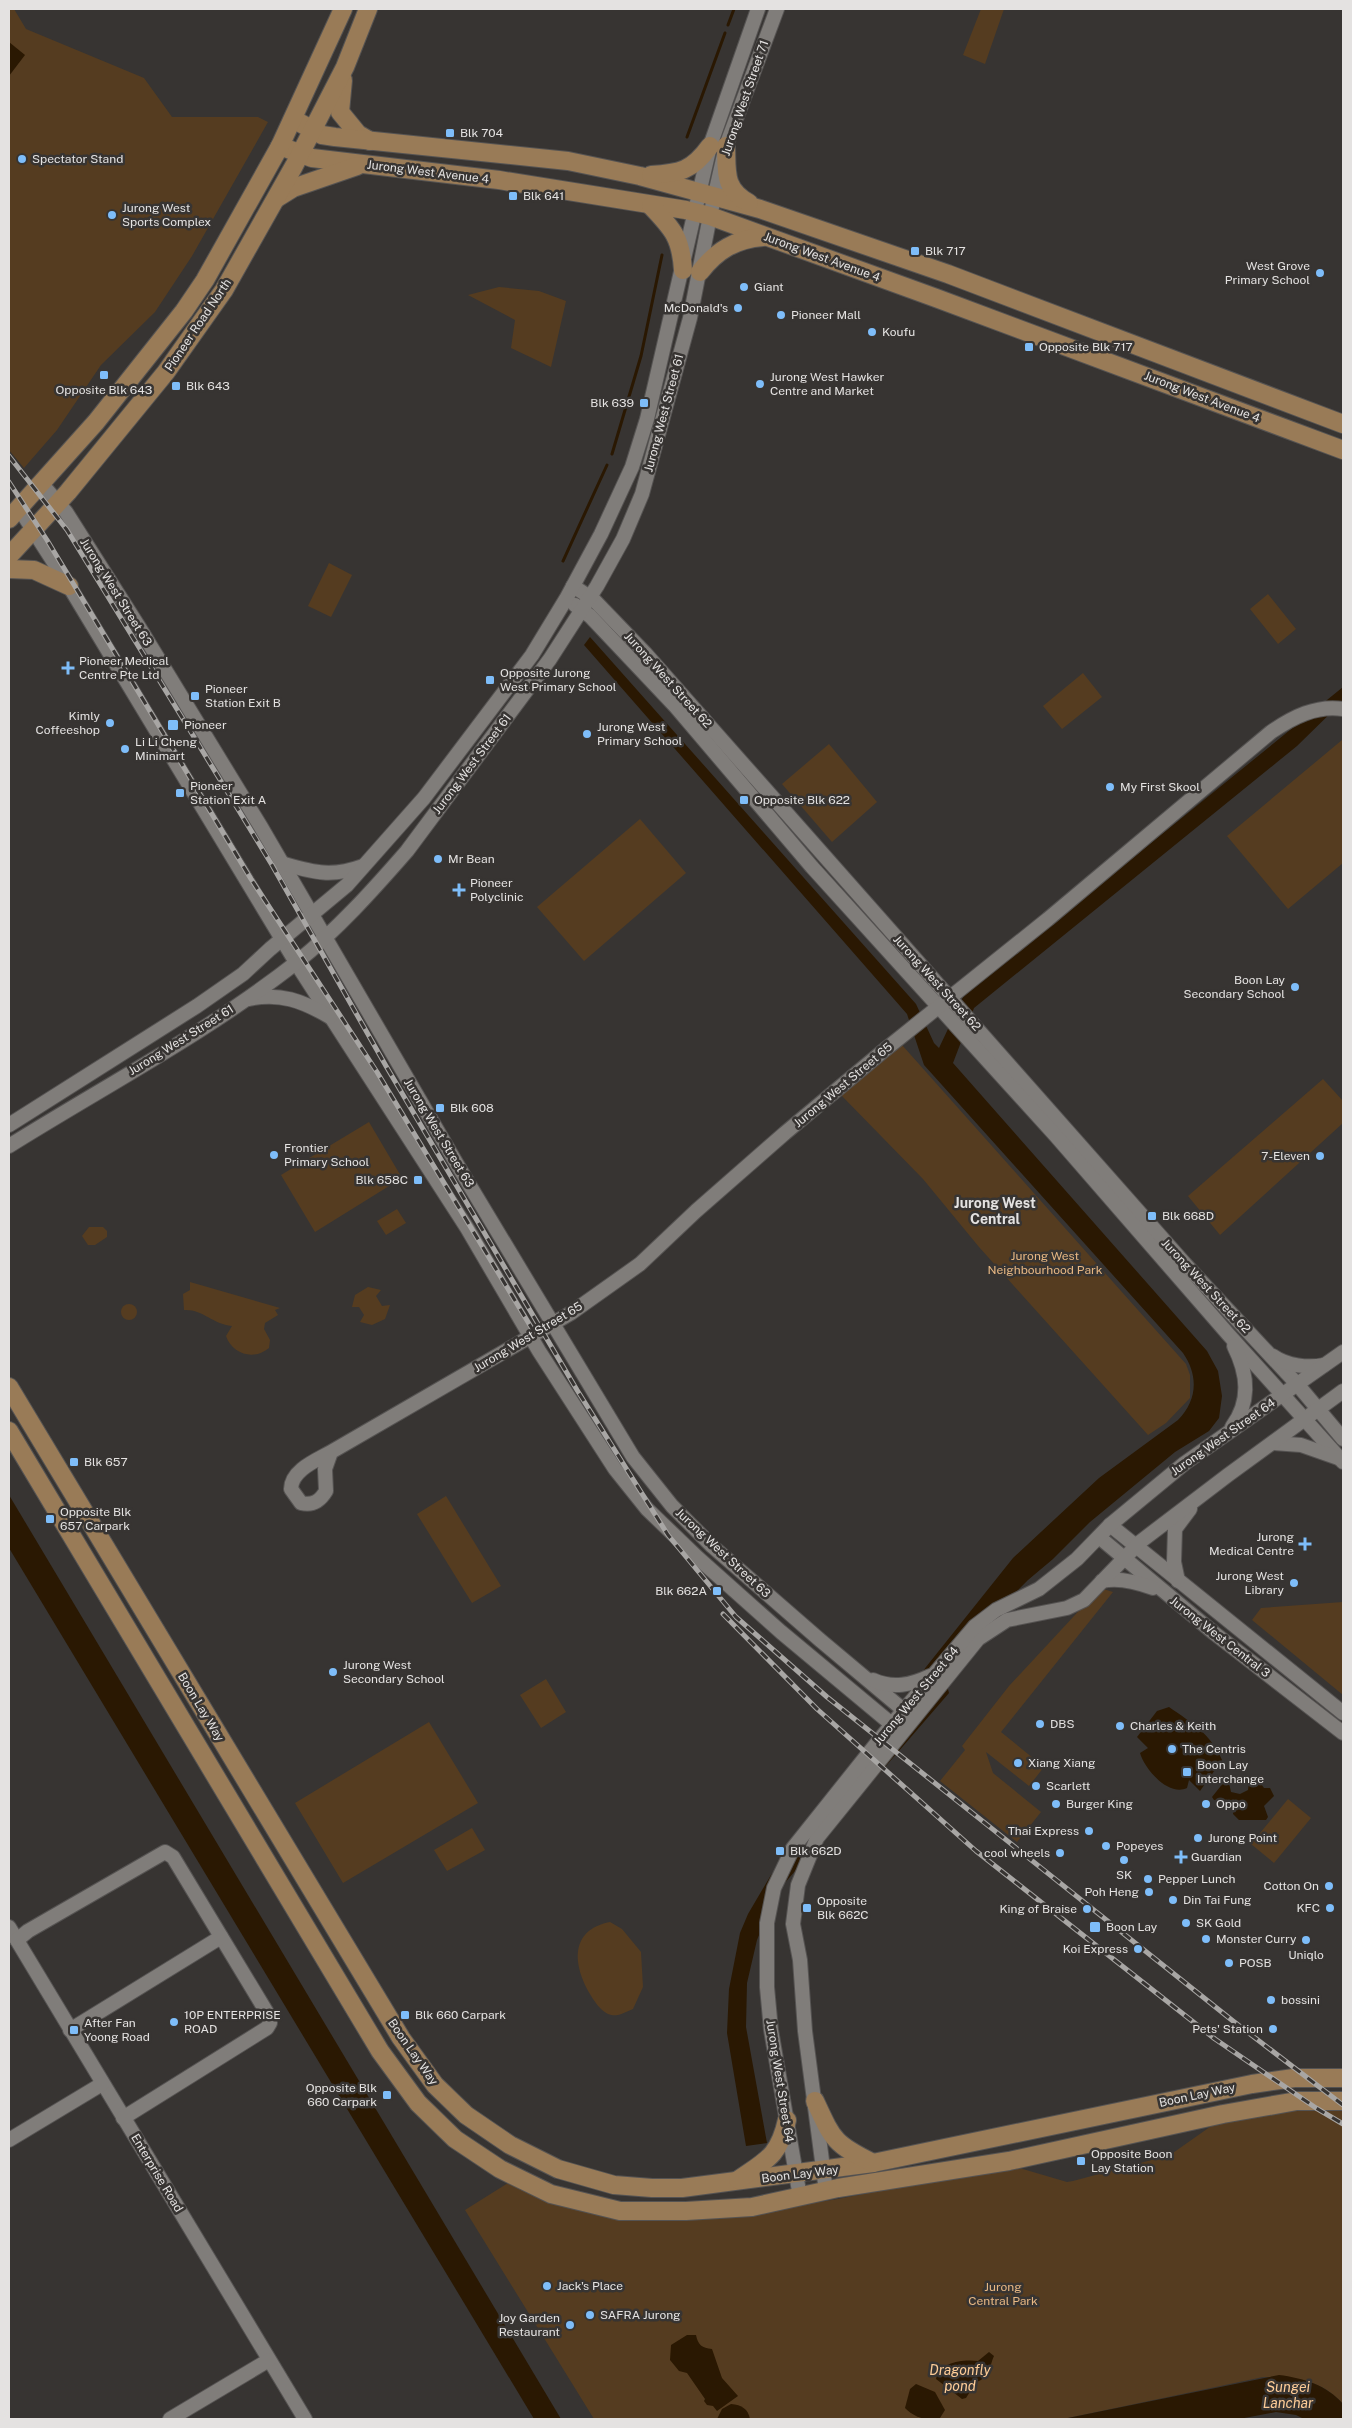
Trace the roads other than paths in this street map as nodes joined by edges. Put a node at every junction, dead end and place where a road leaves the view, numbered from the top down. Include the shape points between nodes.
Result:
1 (343, 9) edge
2 (368, 9) edge
3 (758, 9) edge
4 (777, 9) edge
5 (344, 67) junction
6 (293, 119) junction
7 (312, 129) junction
8 (370, 140) junction
9 (280, 146) junction
10 (718, 146) junction
11 (300, 154) junction
12 (362, 164) junction
13 (640, 176) junction
14 (708, 195) junction
15 (275, 199) junction
16 (651, 206) junction
17 (760, 209) junction
18 (702, 215) junction
19 (764, 236) junction
20 (692, 271) junction
21 (1343, 424) edge
22 (1343, 450) edge
23 (41, 483) junction
24 (58, 503) junction
25 (14, 513) edge
26 (34, 529) junction
27 (9, 556) edge
28 (9, 569) edge
29 (69, 586) junction
30 (573, 586) junction
31 (590, 597) junction
32 (566, 598) junction
33 (582, 610) junction
34 (1343, 709) edge
35 (281, 864) junction
36 (368, 864) junction
37 (311, 915) junction
38 (324, 938) junction
39 (283, 939) junction
40 (297, 962) junction
41 (950, 997) junction
42 (247, 999) junction
43 (939, 1006) junction
44 (333, 1018) junction
45 (9, 1125) edge
46 (9, 1146) edge
47 (552, 1323) junction
48 (1228, 1334) junction
49 (530, 1337) junction
50 (1266, 1351) junction
51 (1343, 1352) edge
52 (1327, 1364) junction
53 (1297, 1384) junction
54 (9, 1388) edge
55 (1343, 1391) edge
56 (1283, 1394) junction
57 (1318, 1408) junction
58 (1303, 1420) junction
59 (9, 1431) edge
60 (1226, 1435) junction
61 (1343, 1439) edge
62 (1273, 1443) junction
63 (330, 1452) dead end
64 (1342, 1461) edge
65 (1198, 1498) junction
66 (1110, 1525) junction
67 (1099, 1537) junction
68 (1136, 1546) junction
69 (1124, 1559) junction
70 (1102, 1581) junction
71 (1178, 1581) junction
72 (1162, 1592) junction
73 (858, 1673) junction
74 (933, 1674) junction
75 (1343, 1713) edge
76 (909, 1714) junction
77 (896, 1728) junction
78 (1343, 1733) edge
79 (9, 1927) edge
80 (221, 1937) junction
81 (17, 1940) junction
82 (70, 2030) junction
83 (1343, 2078) edge
84 (102, 2084) junction
85 (815, 2101) junction
86 (1343, 2101) edge
87 (123, 2118) junction
88 (787, 2120) junction
89 (9, 2140) edge
90 (873, 2163) junction
91 (824, 2170) junction
92 (795, 2173) junction
93 (735, 2182) junction
94 (826, 2192) junction
95 (800, 2197) junction
96 (269, 2360) junction
97 (170, 2419) edge
98 (306, 2419) edge

1 - 6 main road, Pioneer Road North
2 - 5 main road, Pioneer Road North
3 - 10 street, Jurong West Street 71
4 - 10 street, Jurong West Street 71
5 - 7 main road, Pioneer Road North
5 - 8 main road via 340,112 358,134
6 - 7 main road, Jurong West Avenue 4
6 - 9 main road, Pioneer Road North
7 - 8 main road, Jurong West Avenue 4 via 322,135
7 - 11 main road, Pioneer Road North
8 - 13 main road, Jurong West Avenue 4 via 568,161
9 - 11 main road, Jurong West Avenue 4
9 - 23 main road, Pioneer Road North via 184,311 96,422
10 - 13 main road via 677,173
10 - 14 street, Jurong West Street 71
10 - 17 main road via 730,187 738,197
11 - 12 main road, Jurong West Avenue 4
11 - 15 main road, Pioneer Road North
12 - 15 main road via 293,188
12 - 16 main road, Jurong West Avenue 4 via 499,180
13 - 14 main road, Jurong West Avenue 4
14 - 17 main road, Jurong West Avenue 4
14 - 18 street, Jurong West Street 71
15 - 24 main road, Pioneer Road North via 224,290 166,372
16 - 18 main road, Jurong West Avenue 4
16 - 20 main road via 680,243
17 - 21 main road, Jurong West Avenue 4 via 957,277
18 - 19 main road, Jurong West Avenue 4
18 - 20 street, Jurong West Street 61
19 - 20 main road via 738,241
19 - 22 main road, Jurong West Avenue 4
20 - 30 street, Jurong West Street 61 via 632,467
20 - 31 street, Jurong West Street 61 via 690,318 642,494 608,569
23 - 24 street, Jurong West Street 63
23 - 25 main road, Pioneer Road North
24 - 26 main road, Pioneer Road North
24 - 35 street, Jurong West Street 63 via 139,628
25 - 26 street, Jurong West Street 63
26 - 27 main road, Pioneer Road North
26 - 29 street, Jurong West Street 63
28 - 29 main road via 34,570
29 - 39 street, Jurong West Street 63
30 - 31 street, Jurong West Street 62
30 - 32 street, Jurong West Street 61
31 - 33 street, Jurong West Street 61
31 - 41 street, Jurong West Street 62 via 645,653
32 - 33 street, Jurong West Street 62
32 - 36 street, Jurong West Street 61 via 532,655 424,798
33 - 38 street, Jurong West Street 61 via 550,659 407,852
33 - 43 street, Jurong West Street 62 via 676,707 812,868
34 - 41 street, Jurong West Street 65 via 1312,711 1271,732
35 - 36 street via 320,874 347,872
35 - 37 street, Jurong West Street 63
36 - 37 street, Jurong West Street 61
37 - 38 street, Jurong West Street 63
37 - 39 street, Jurong West Street 61
38 - 40 street, Jurong West Street 61
38 - 47 street, Jurong West Street 63
39 - 40 street, Jurong West Street 63
39 - 45 street, Jurong West Street 61 via 197,1006
40 - 42 street, Jurong West Street 61
40 - 44 street, Jurong West Street 63
41 - 43 street, Jurong West Street 65
41 - 50 street, Jurong West Street 62
42 - 44 street via 283,996
42 - 46 street, Jurong West Street 61
43 - 47 street, Jurong West Street 65 via 785,1133 640,1264
43 - 48 street, Jurong West Street 62
44 - 49 street, Jurong West Street 63 via 466,1228
47 - 49 street, Jurong West Street 65
47 - 73 street, Jurong West Street 63 via 633,1457 672,1506 712,1546
48 - 56 street, Jurong West Street 62
48 - 60 street via 1239,1356 1247,1392 1242,1412
49 - 63 street, Jurong West Street 65
49 - 77 street, Jurong West Street 63 via 615,1469 647,1510 774,1626
50 - 52 street via 1276,1359 1299,1366 1310,1368
50 - 53 street, Jurong West Street 62
51 - 52 street, Jurong West Street 64
52 - 53 street, Jurong West Street 64
53 - 56 street, Jurong West Street 64
53 - 57 street, Jurong West Street 62
54 - 93 main road, Boon Lay Way via 401,2038 435,2085 466,2115 510,2146 558,2169 614,2186 682,2188
55 - 57 street, Jurong West Street 64
56 - 58 street, Jurong West Street 62
56 - 60 street, Jurong West Street 64
57 - 58 street, Jurong West Street 64
57 - 61 street, Jurong West Street 62
58 - 62 street, Jurong West Street 64
58 - 64 street, Jurong West Street 62
59 - 95 main road, Boon Lay Way via 380,2051 418,2103 455,2138 500,2169 568,2199 620,2211 686,2211 752,2208
60 - 66 street, Jurong West Street 64 via 1184,1463
62 - 64 street via 1301,1445
62 - 65 street, Jurong West Street 64
65 - 68 street, Jurong West Street 64
65 - 71 street via 1175,1530 1174,1562
66 - 67 street, Jurong West Street 64
66 - 68 street, Jurong West Central 3
67 - 69 street, Jurong West Central 3
67 - 74 street, Jurong West Street 64 via 1077,1560 1039,1589 1002,1606 976,1626
68 - 69 street, Jurong West Street 64
68 - 71 street, Jurong West Central 3
69 - 70 street, Jurong West Street 64
69 - 72 street, Jurong West Central 3
70 - 72 street via 1129,1581
70 - 76 street, Jurong West Street 64 via 1084,1600 1066,1608 1007,1620 978,1639
71 - 75 street, Jurong West Central 3
72 - 78 street, Jurong West Central 3
73 - 74 street via 885,1686 916,1682
73 - 76 street, Jurong West Street 63
74 - 76 street, Jurong West Street 64
76 - 77 street, Jurong West Street 64
77 - 85 street, Jurong West Street 64 via 817,1838 798,1885 793,1924 800,1960 805,2031
77 - 88 street, Jurong West Street 64 via 793,1848 774,1888 767,1923 767,1987
79 - 81 street, Enterprise Road
80 - 81 street via 173,1857 165,1852
80 - 82 street
80 - 87 street via 269,2016 270,2023 267,2028
81 - 82 street, Enterprise Road
82 - 84 street, Enterprise Road
83 - 90 main road, Boon Lay Way via 1294,2078 1218,2090
84 - 87 street, Enterprise Road
84 - 89 street
85 - 90 main road via 838,2144
85 - 91 street, Jurong West Street 64
86 - 94 main road, Boon Lay Way via 1296,2101 1009,2161
87 - 96 street, Enterprise Road
88 - 92 street, Jurong West Street 64
88 - 93 main road via 782,2140 773,2153
90 - 91 main road, Boon Lay Way
91 - 92 main road, Boon Lay Way
91 - 94 street, Jurong West Street 64
92 - 93 main road, Boon Lay Way
92 - 95 street, Jurong West Street 64
94 - 95 main road, Boon Lay Way
96 - 97 street
96 - 98 street, Enterprise Road

